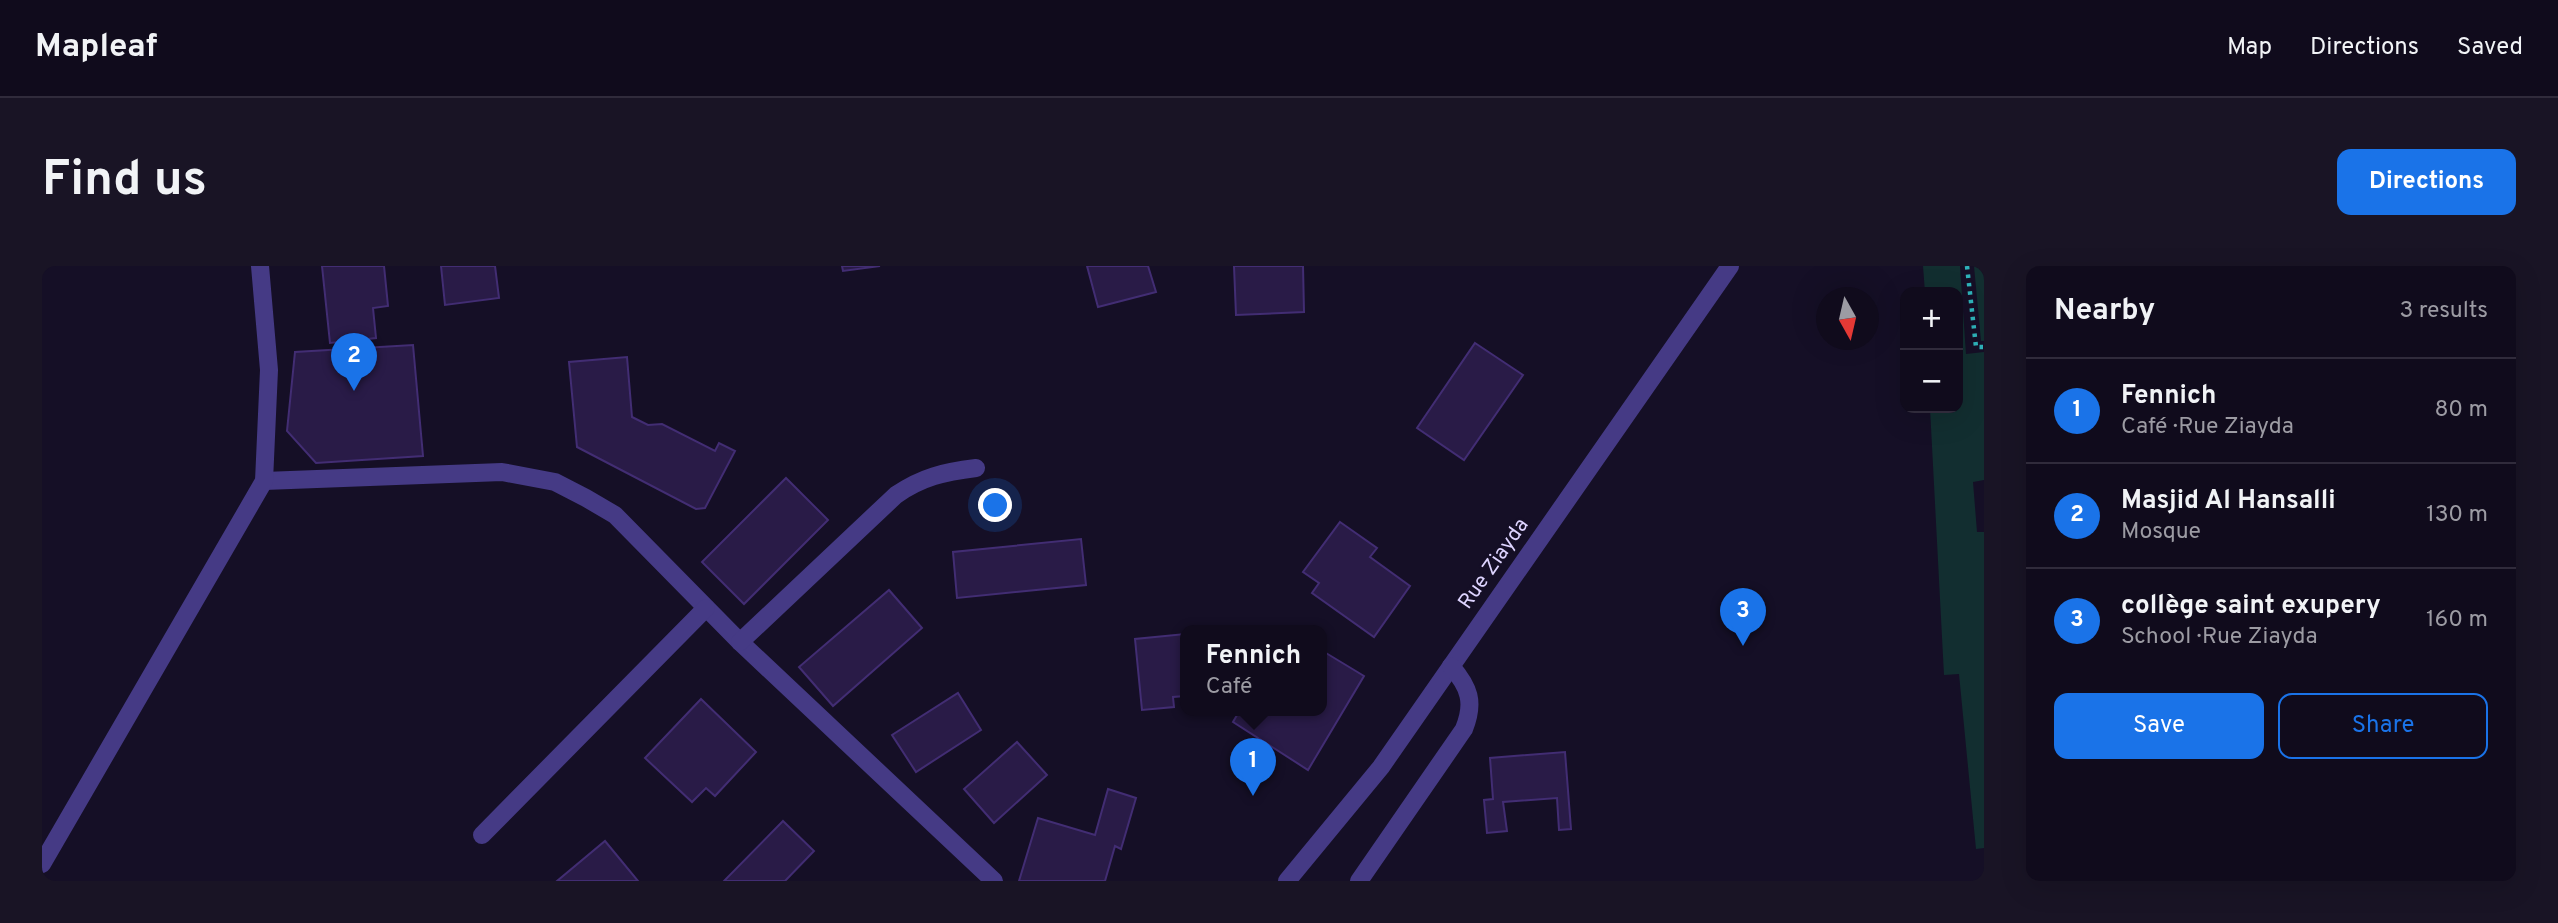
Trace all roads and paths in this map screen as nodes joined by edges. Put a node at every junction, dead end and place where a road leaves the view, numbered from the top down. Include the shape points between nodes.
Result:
1 (260, 266) edge
2 (1730, 266) edge
3 (1967, 266) edge
4 (1984, 346) edge
5 (976, 468) dead end
6 (264, 481) junction
7 (706, 608) junction
8 (740, 642) junction
9 (1451, 666) junction
10 (482, 835) dead end
11 (42, 864) edge
12 (1297, 879) edge
13 (994, 881) edge
14 (1359, 881) edge

1 - 6 street via 269,370
2 - 9 street, Rue Ziayda
3 - 4 path via 1976,347
5 - 8 street via 918,480 895,495
6 - 7 street via 502,472 555,482 615,516
6 - 11 street
7 - 8 street
7 - 10 street
8 - 13 street
9 - 12 street, Rue Ziayda
9 - 14 street via 1470,695 1464,729

